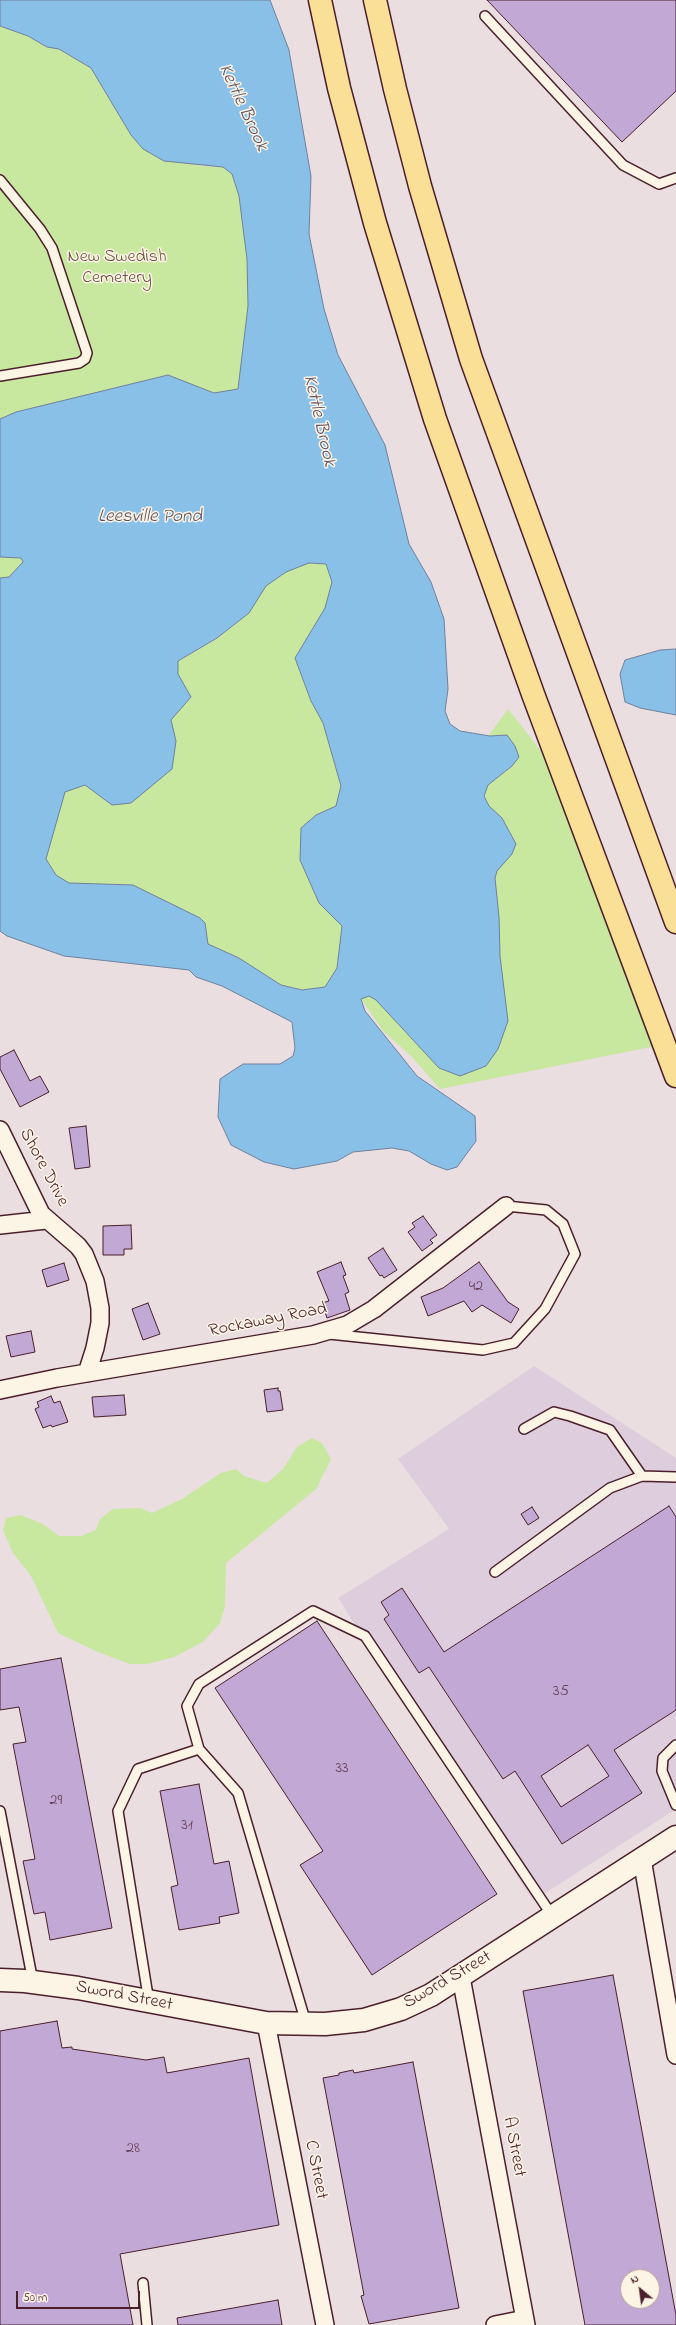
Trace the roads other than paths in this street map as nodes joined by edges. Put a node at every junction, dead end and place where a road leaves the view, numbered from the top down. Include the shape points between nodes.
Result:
1 (320, 0) edge
2 (375, 0) edge
3 (485, 16) dead end
4 (676, 178) edge
5 (0, 180) edge
6 (0, 376) edge
7 (676, 922) edge
8 (676, 1076) edge
9 (0, 1130) edge
10 (506, 1206) joint
11 (46, 1220) junction
12 (0, 1225) edge
13 (319, 1333) junction
14 (87, 1373) junction
15 (0, 1390) edge
16 (524, 1429) dead end
17 (642, 1476) junction
18 (676, 1477) edge
19 (495, 1572) dead end
20 (676, 1746) edge
21 (199, 1748) junction
22 (676, 1805) edge
23 (0, 1811) edge
24 (676, 1837) edge
25 (642, 1859) junction
26 (553, 1917) junction
27 (461, 1977) junction
28 (0, 1980) edge
29 (33, 1982) junction
30 (149, 2002) junction
31 (266, 2023) junction
32 (307, 2024) junction
33 (676, 2055) edge
34 (143, 2283) dead end
35 (525, 2322) edge
36 (148, 2325) edge
37 (326, 2325) edge
38 (495, 2325) edge

1 - 8 highway via 375,223 441,438 533,694
2 - 7 highway via 420,186 473,366
3 - 4 lane via 623,165 660,184
5 - 6 lane via 40,228 52,248 87,353 79,364
9 - 11 street, Shore Drive
10 - 13 street, Rockaway Road via 362,1318 347,1326
10 - 13 lane via 546,1210 563,1224 575,1254 545,1309 514,1344 483,1350
11 - 12 street
11 - 14 street, Shore Drive via 70,1238 84,1254 98,1292 100,1323
13 - 14 street, Rockaway Road
14 - 15 street, Rockaway Road
16 - 17 lane via 554,1412 610,1430
17 - 18 lane
17 - 19 lane via 610,1488
20 - 22 lane via 663,1758 662,1771
21 - 26 lane via 187,1706 199,1684 313,1611 365,1636
21 - 30 lane via 138,1769 118,1811
21 - 32 lane via 238,1793
23 - 29 lane
24 - 25 street, Sword Street
25 - 26 street, Sword Street
25 - 33 street
26 - 27 street, Sword Street
27 - 32 street, Sword Street via 431,1995 383,2015 342,2023
27 - 35 street, A Street
28 - 29 street, Sword Street
29 - 30 street, Sword Street
30 - 31 street, Sword Street
31 - 32 street, Sword Street
31 - 37 street, C Street
34 - 36 lane
35 - 38 street

